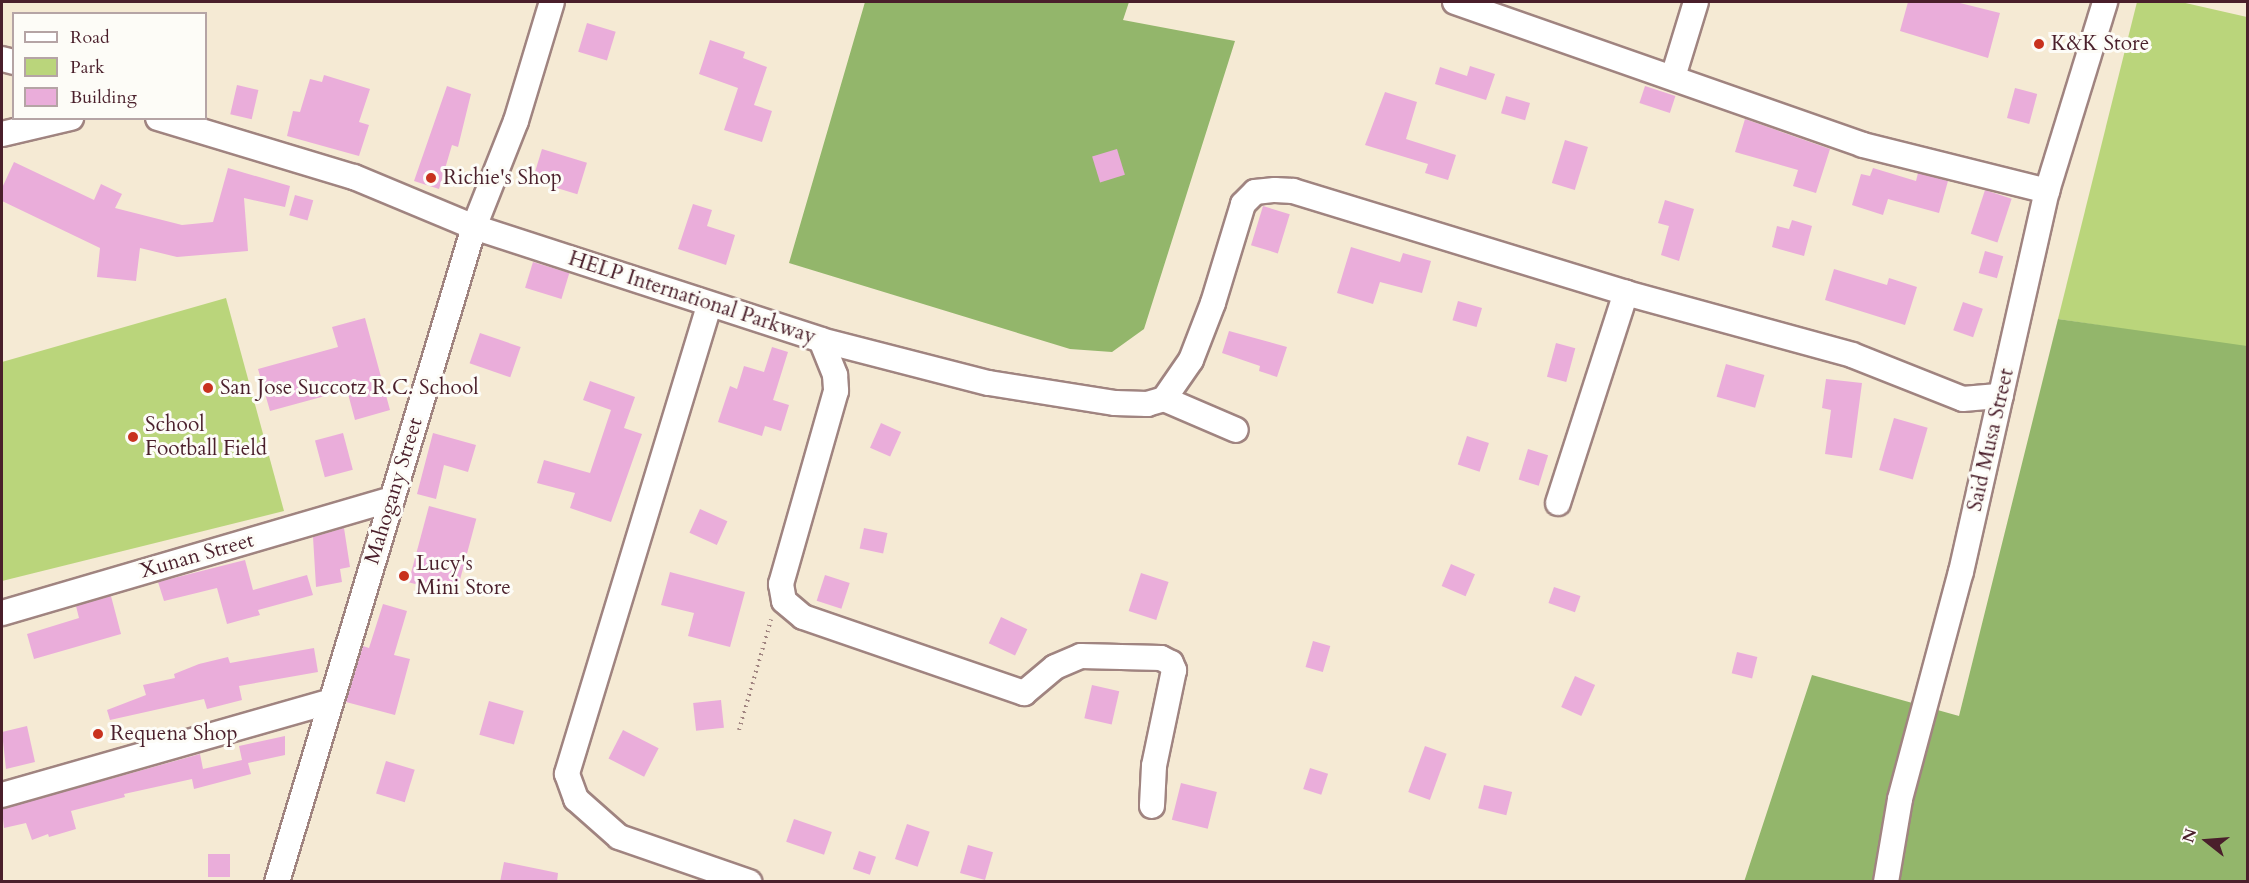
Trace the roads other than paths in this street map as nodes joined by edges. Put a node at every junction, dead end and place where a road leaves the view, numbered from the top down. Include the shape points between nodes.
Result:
1 (552, 2) edge
2 (1455, 2) edge
3 (1696, 2) edge
4 (2105, 2) edge
5 (1673, 77) junction
6 (62, 120) edge
7 (165, 120) edge
8 (2, 134) edge
9 (2047, 191) junction
10 (474, 227) junction
11 (1626, 292) junction
12 (709, 306) junction
13 (821, 340) junction
14 (2001, 396) junction
15 (1164, 399) junction
16 (1236, 430) dead end
17 (392, 499) junction
18 (1558, 503) dead end
19 (2, 613) edge
20 (329, 702) junction
21 (2, 795) edge
22 (1152, 806) dead end
23 (277, 882) edge
24 (749, 882) edge
25 (1886, 882) edge

1 - 10 street, Mahogany Street via 516,121
2 - 5 street
3 - 5 street
4 - 9 street, Said Musa Street
5 - 9 street via 1863,145
6 - 8 street
7 - 10 street, HELP International Parkway via 354,177
9 - 14 street, Said Musa Street
10 - 12 street, HELP International Parkway
10 - 17 street, Mahogany Street
11 - 14 street via 1852,355 1963,399
11 - 15 street via 1293,191 1255,192 1243,204 1234,226 1213,303 1191,360
11 - 18 street
12 - 13 street, HELP International Parkway
12 - 24 street via 567,774 576,799 619,837
13 - 15 street, HELP International Parkway via 989,383 1115,403 1147,404
13 - 22 street via 835,375 836,391 781,584 784,601 803,617 1024,693 1055,667 1081,656 1161,658 1171,663 1174,670 1154,766
14 - 25 street, Said Musa Street via 1961,572 1900,799
15 - 16 street
17 - 19 street, Xunan Street
17 - 20 street, Mahogany Street
20 - 21 street
20 - 23 street, Mahogany Street

